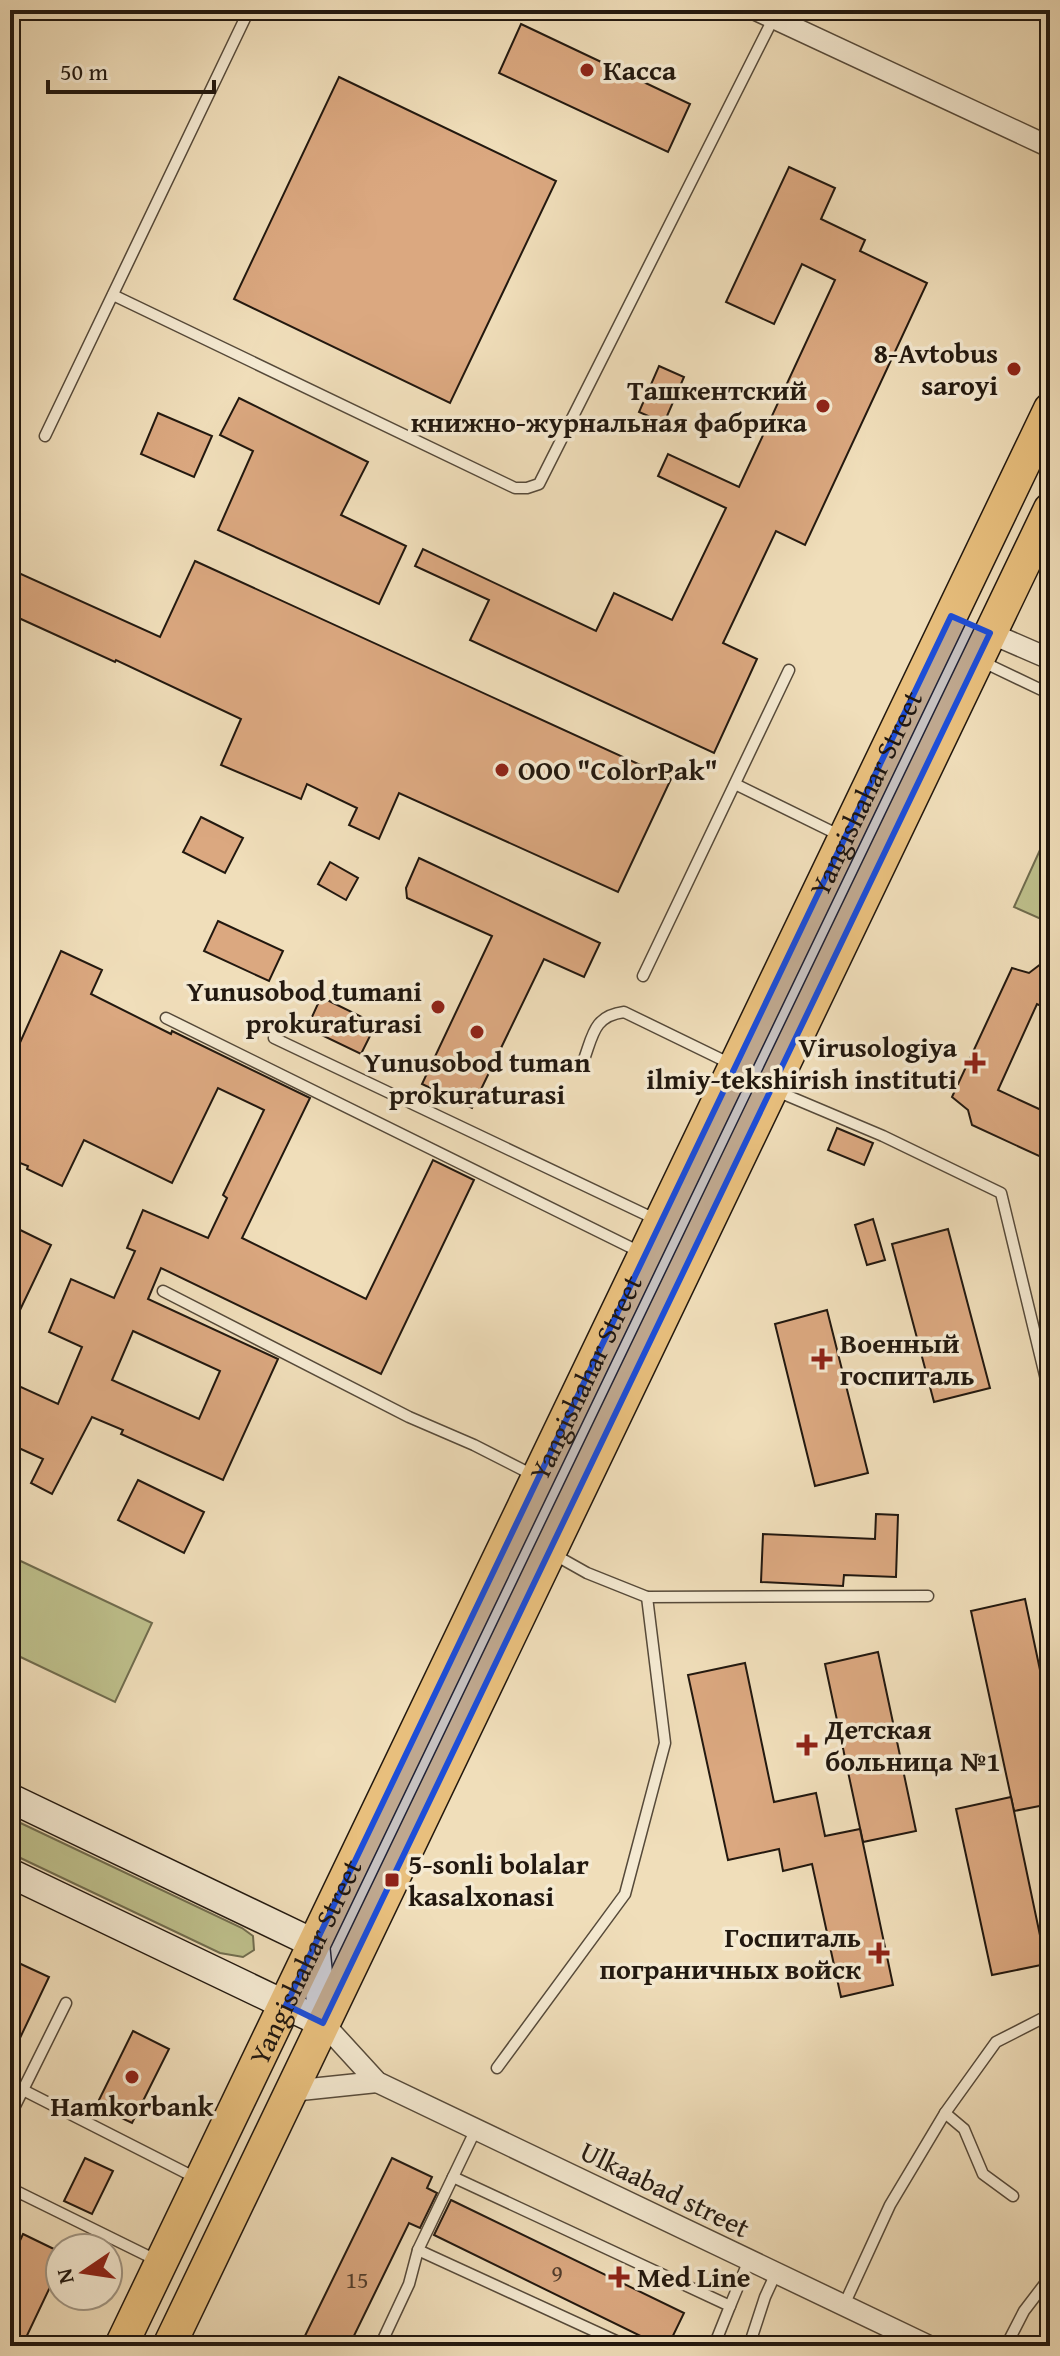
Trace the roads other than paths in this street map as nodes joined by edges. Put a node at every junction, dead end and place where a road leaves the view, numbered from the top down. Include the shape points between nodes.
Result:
1 (249, 10) edge
2 (765, 14) edge
3 (1050, 147) edge
4 (113, 295) junction
5 (1050, 409) edge
6 (45, 436) dead end
7 (1050, 509) edge
8 (951, 616) junction
9 (984, 646) junction
10 (1050, 659) edge
11 (789, 670) dead end
12 (1050, 694) edge
13 (735, 784) junction
14 (844, 838) junction
15 (643, 976) dead end
16 (166, 1018) dead end
17 (274, 1038) dead end
18 (583, 1062) dead end
19 (735, 1066) junction
20 (771, 1089) junction
21 (711, 1118) junction
22 (749, 1136) junction
23 (661, 1221) junction
24 (645, 1254) junction
25 (163, 1291) dead end
26 (1050, 1396) edge
27 (538, 1478) junction
28 (549, 1552) junction
29 (928, 1596) dead end
30 (647, 1597) junction
31 (10, 1798) edge
32 (10, 1873) edge
33 (315, 1944) junction
34 (66, 2003) dead end
35 (286, 2005) junction
36 (1050, 2012) edge
37 (323, 2023) junction
38 (497, 2068) dead end
39 (377, 2082) junction
40 (23, 2090) junction
41 (291, 2091) junction
42 (945, 2113) junction
43 (10, 2116) edge
44 (476, 2129) junction
45 (453, 2177) junction
46 (201, 2180) junction
47 (1013, 2196) dead end
48 (10, 2210) edge
49 (418, 2250) junction
50 (749, 2260) junction
51 (161, 2262) junction
52 (776, 2273) junction
53 (1050, 2277) edge
54 (844, 2305) junction
55 (730, 2306) junction
56 (121, 2346) edge
57 (169, 2346) edge
58 (380, 2346) edge
59 (628, 2346) edge
60 (714, 2346) edge
61 (749, 2346) edge
62 (929, 2346) edge
63 (1006, 2346) edge

1 - 4 lane
2 - 3 street
2 - 4 lane via 539,484 515,488
4 - 6 lane
5 - 8 main road, Yangishahar Street
7 - 9 main road, Yangishahar Street
8 - 9 main road
8 - 14 main road, Yangishahar Street
9 - 10 street
9 - 12 lane
9 - 20 main road, Yangishahar Street
11 - 13 lane
13 - 14 lane
13 - 15 lane
14 - 19 main road, Yangishahar Street
16 - 24 lane
17 - 23 lane
18 - 19 lane via 599,1021 624,1012
19 - 21 main road, Yangishahar Street
20 - 22 main road, Yangishahar Street
20 - 26 lane via 1001,1193
21 - 22 main road via 724,1136
21 - 23 main road, Yangishahar Street
22 - 28 main road, Yangishahar Street
23 - 24 main road, Yangishahar Street
24 - 27 main road, Yangishahar Street
25 - 27 lane
27 - 33 main road, Yangishahar Street
28 - 30 lane
28 - 37 main road, Yangishahar Street
29 - 30 lane
30 - 38 lane via 665,1743 625,1894
31 - 33 main road
32 - 35 main road
33 - 35 main road, Yangishahar Street
33 - 37 main road
34 - 40 lane
35 - 37 main road
35 - 46 main road, Yangishahar Street
36 - 42 lane via 996,2042
37 - 39 street, Ulkaabad street
37 - 41 main road, Yangishahar Street
39 - 41 street
39 - 44 street, Ulkaabad street
40 - 43 lane
40 - 46 lane
41 - 57 main road, Yangishahar Street
42 - 47 lane via 964,2129 983,2174
42 - 54 lane via 890,2205
44 - 45 lane
44 - 50 street, Ulkaabad street
45 - 49 lane
45 - 55 lane
46 - 51 main road, Yangishahar Street
48 - 51 lane via 18,2192
49 - 58 lane via 409,2284
49 - 59 lane
50 - 52 street, Ulkaabad street
50 - 55 lane
51 - 56 main road, Yangishahar Street
52 - 54 street, Ulkaabad street
52 - 61 lane
53 - 63 lane
54 - 62 street, Ulkaabad street
55 - 60 lane

